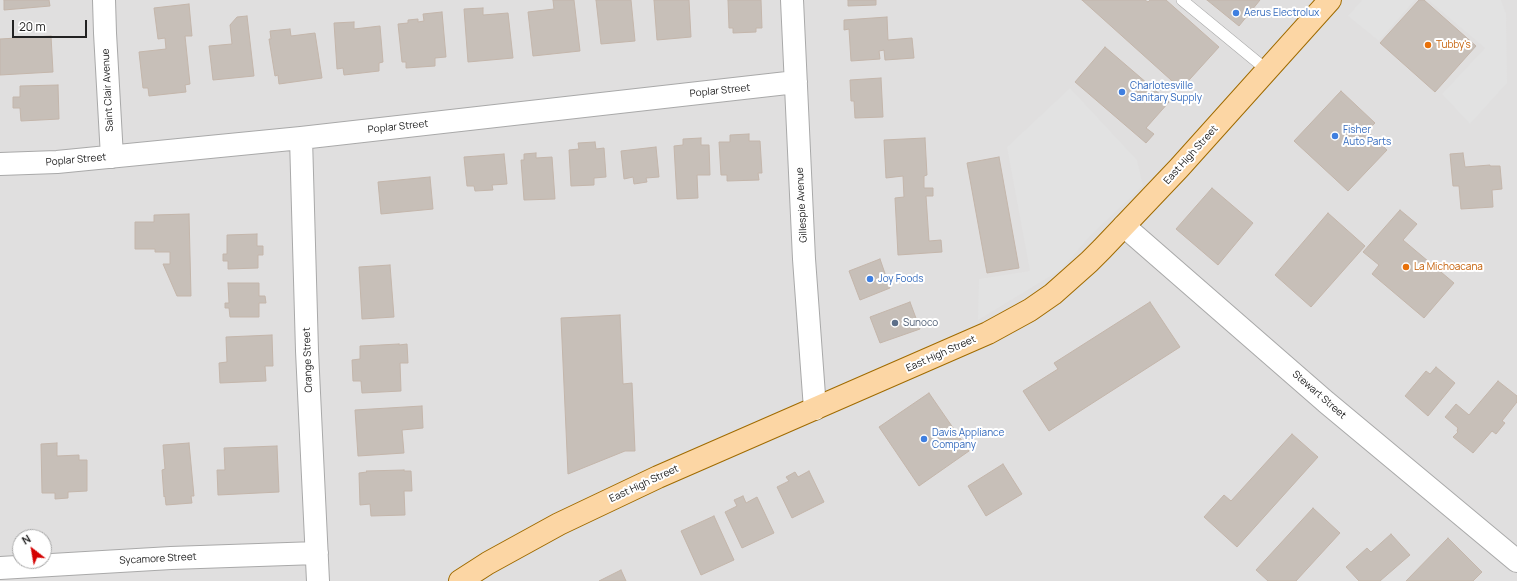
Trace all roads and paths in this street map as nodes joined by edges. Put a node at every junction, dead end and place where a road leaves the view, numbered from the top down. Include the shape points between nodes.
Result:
1 (104, 0) edge
2 (792, 0) edge
3 (1182, 0) edge
4 (1330, 0) edge
5 (1267, 70) junction
6 (796, 82) junction
7 (301, 138) junction
8 (112, 157) junction
9 (0, 164) edge
10 (1124, 226) junction
11 (815, 409) junction
12 (317, 553) junction
13 (1517, 561) edge
14 (0, 568) edge
15 (318, 581) edge
16 (460, 581) edge

1 - 8 street, Saint Clair Avenue
2 - 6 street, Gillespie Avenue
3 - 5 lane
4 - 5 main road, East High Street
5 - 10 main road, East High Street
6 - 7 street, Poplar Street
6 - 11 street, Gillespie Avenue via 804,259
7 - 8 street, Poplar Street
7 - 12 street, Orange Street
8 - 9 street, Poplar Street
10 - 11 main road, East High Street via 1089,262 1053,294 1030,310 988,333
10 - 13 street, Stewart Street via 1332,407
11 - 16 main road, East High Street via 658,477 559,524
12 - 14 street, Sycamore Street
12 - 15 street, Orange Street

